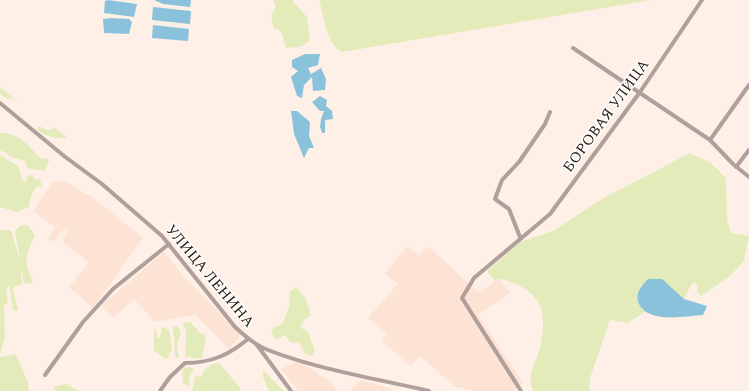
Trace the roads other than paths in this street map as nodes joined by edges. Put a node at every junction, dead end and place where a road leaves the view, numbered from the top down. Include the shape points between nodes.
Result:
1 (702, 0) edge
2 (573, 48) dead end
3 (749, 85) edge
4 (640, 92) junction
5 (0, 103) edge
6 (550, 112) dead end
7 (710, 140) junction
8 (749, 150) edge
9 (736, 167) junction
10 (749, 177) edge
11 (520, 237) junction
12 (169, 244) junction
13 (248, 339) junction
14 (255, 343) junction
15 (45, 375) dead end
16 (160, 391) edge
17 (291, 391) edge
18 (429, 391) edge
19 (521, 391) edge

1 - 4 street, БОРОВАЯ УЛИЦА
2 - 4 street
3 - 7 street
4 - 7 street
4 - 11 street, БОРОВАЯ УЛИЦА via 550,214
5 - 12 street, УЛИЦА ЛЕНИНА via 102,184
6 - 11 street via 545,124 502,180 495,199 509,209
7 - 9 street
8 - 9 street
9 - 10 street
11 - 19 street, БОРОВАЯ УЛИЦА via 474,278 462,298
12 - 13 street, УЛИЦА ЛЕНИНА via 235,327
12 - 15 street via 108,294 83,322
13 - 14 street, УЛИЦА ЛЕНИНА
13 - 16 street via 233,352 202,363 185,363
14 - 17 street
14 - 18 street, УЛИЦА ЛЕНИНА via 319,365

